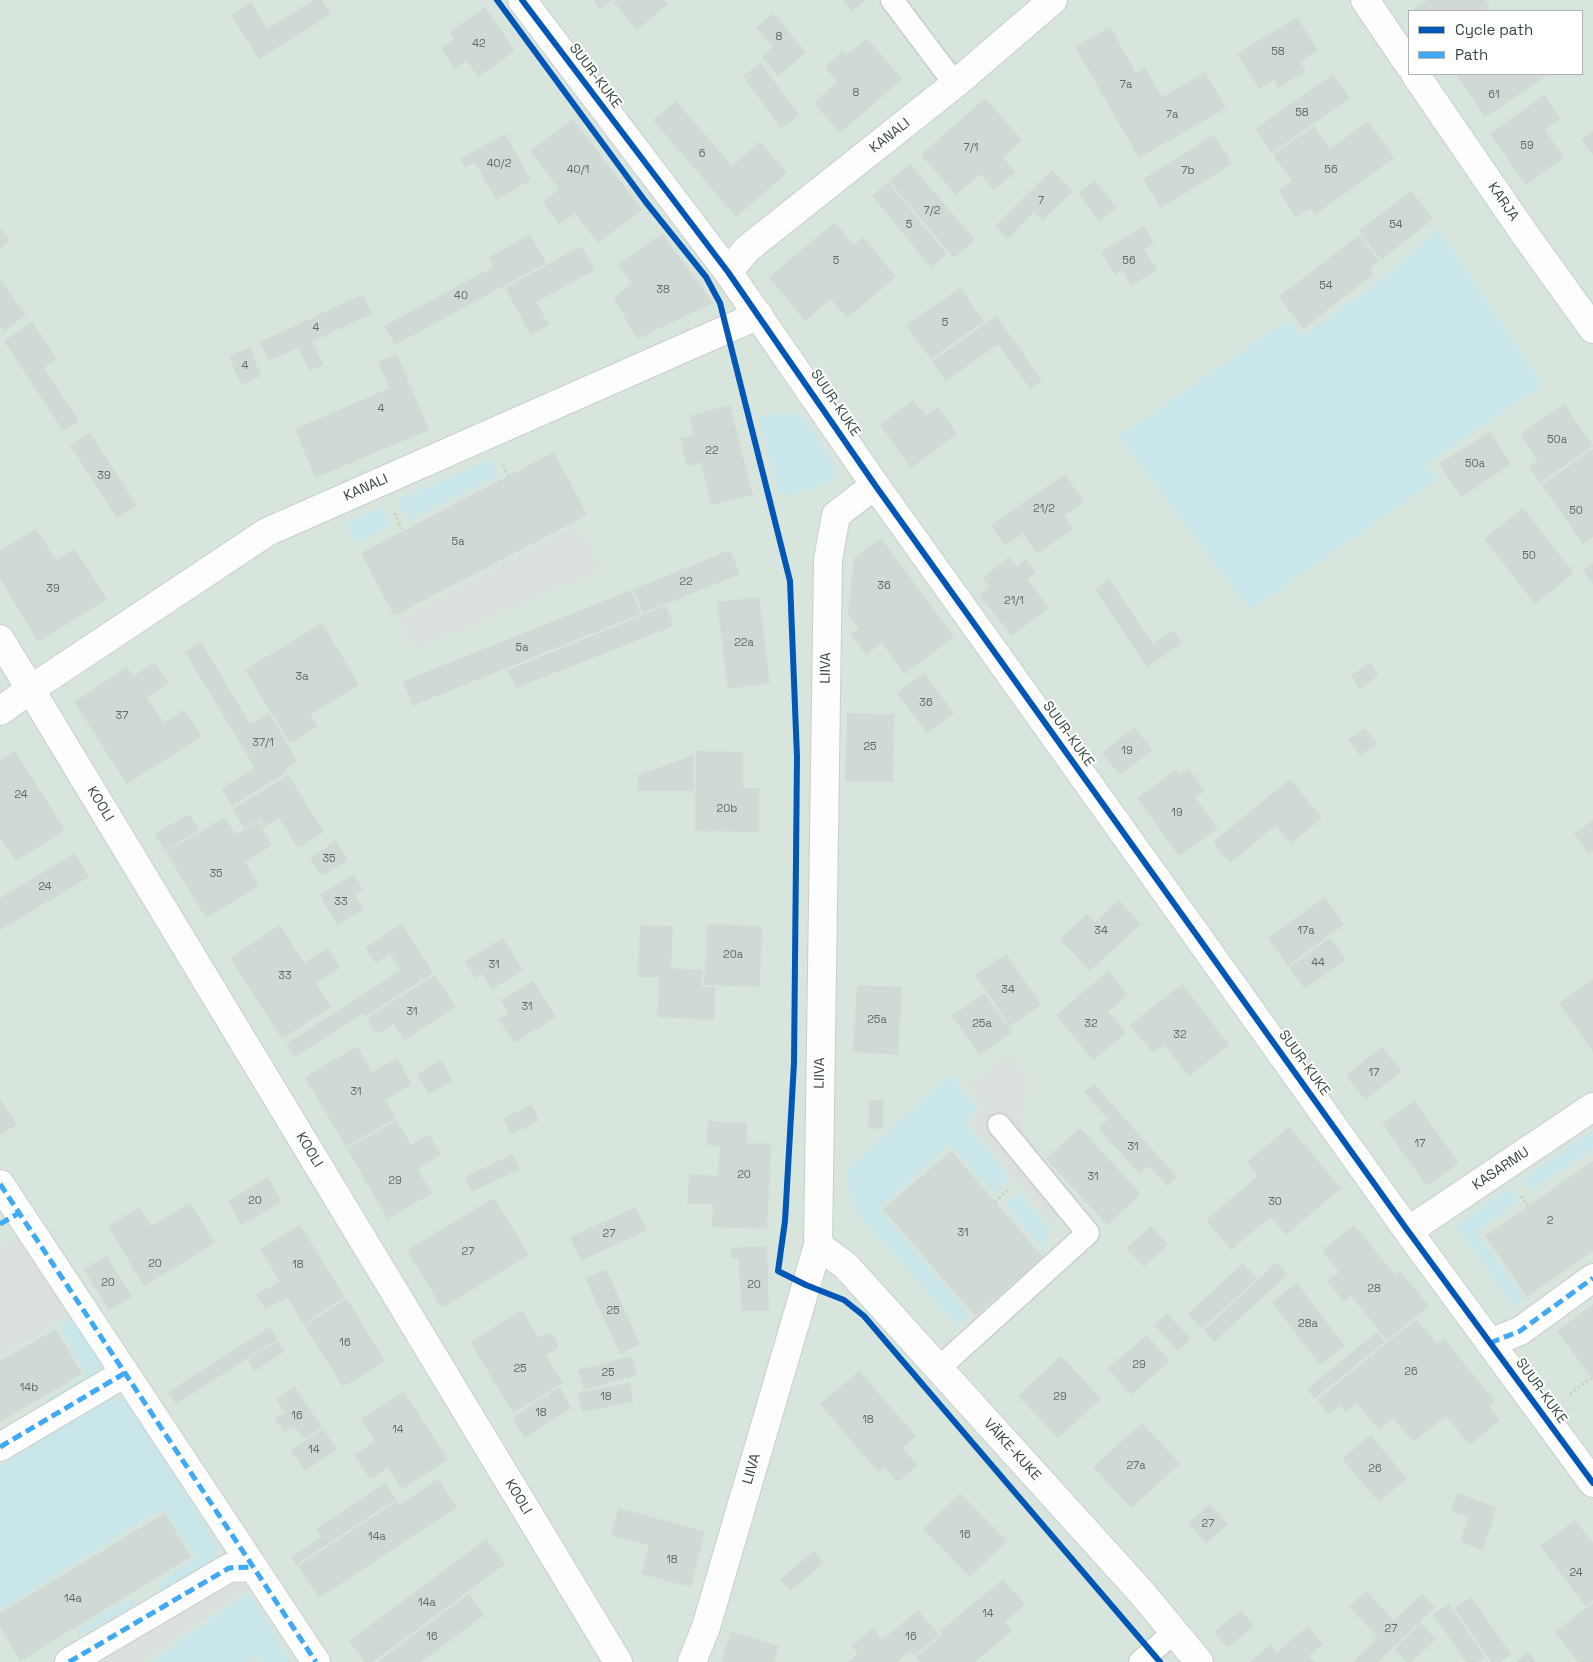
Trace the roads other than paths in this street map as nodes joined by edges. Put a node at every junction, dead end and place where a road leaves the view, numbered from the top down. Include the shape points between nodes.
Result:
1 (522, 0) edge
2 (892, 0) edge
3 (1053, 0) edge
4 (1365, 0) edge
5 (1408, 64) edge
6 (1417, 75) edge
7 (955, 84) junction
8 (728, 272) junction
9 (759, 315) junction
10 (1593, 329) edge
11 (875, 485) junction
12 (0, 639) edge
13 (31, 689) junction
14 (0, 712) edge
15 (1593, 1107) edge
16 (999, 1125) dead end
17 (0, 1184) edge
18 (10, 1219) edge
19 (1408, 1231) junction
20 (818, 1245) junction
21 (1593, 1278) edge
22 (1490, 1343) junction
23 (939, 1368) junction
24 (125, 1373) junction
25 (0, 1447) edge
26 (1593, 1483) edge
27 (253, 1567) junction
28 (1174, 1632) junction
29 (69, 1662) edge
30 (316, 1662) edge
31 (618, 1662) edge
32 (692, 1662) edge
33 (1140, 1662) edge
34 (1200, 1662) edge

1 - 8 street, SUUR-KUKE
2 - 7 lane
3 - 7 street, KANALI
4 - 5 street
6 - 10 street, KARJA
7 - 8 street, KANALI via 747,249
8 - 9 street, SUUR-KUKE
9 - 11 street, SUUR-KUKE
9 - 13 street, KANALI via 267,532
11 - 19 street, SUUR-KUKE
11 - 20 street, LIIVA via 836,515 828,560
12 - 13 street, KOOLI
13 - 14 street, KANALI
13 - 31 street, KOOLI
15 - 19 street, KASARMU
16 - 23 lane via 1088,1233
17 - 18 street
18 - 24 street
19 - 22 street, SUUR-KUKE
20 - 23 street, VÄIKE-KUKE via 846,1266
20 - 32 street, LIIVA via 706,1627
21 - 22 street via 1520,1331
22 - 26 street, SUUR-KUKE
23 - 28 street, VÄIKE-KUKE
24 - 25 street
24 - 27 street
27 - 29 street via 229,1568
27 - 30 street
28 - 33 lane
28 - 34 street, VÄIKE-KUKE

